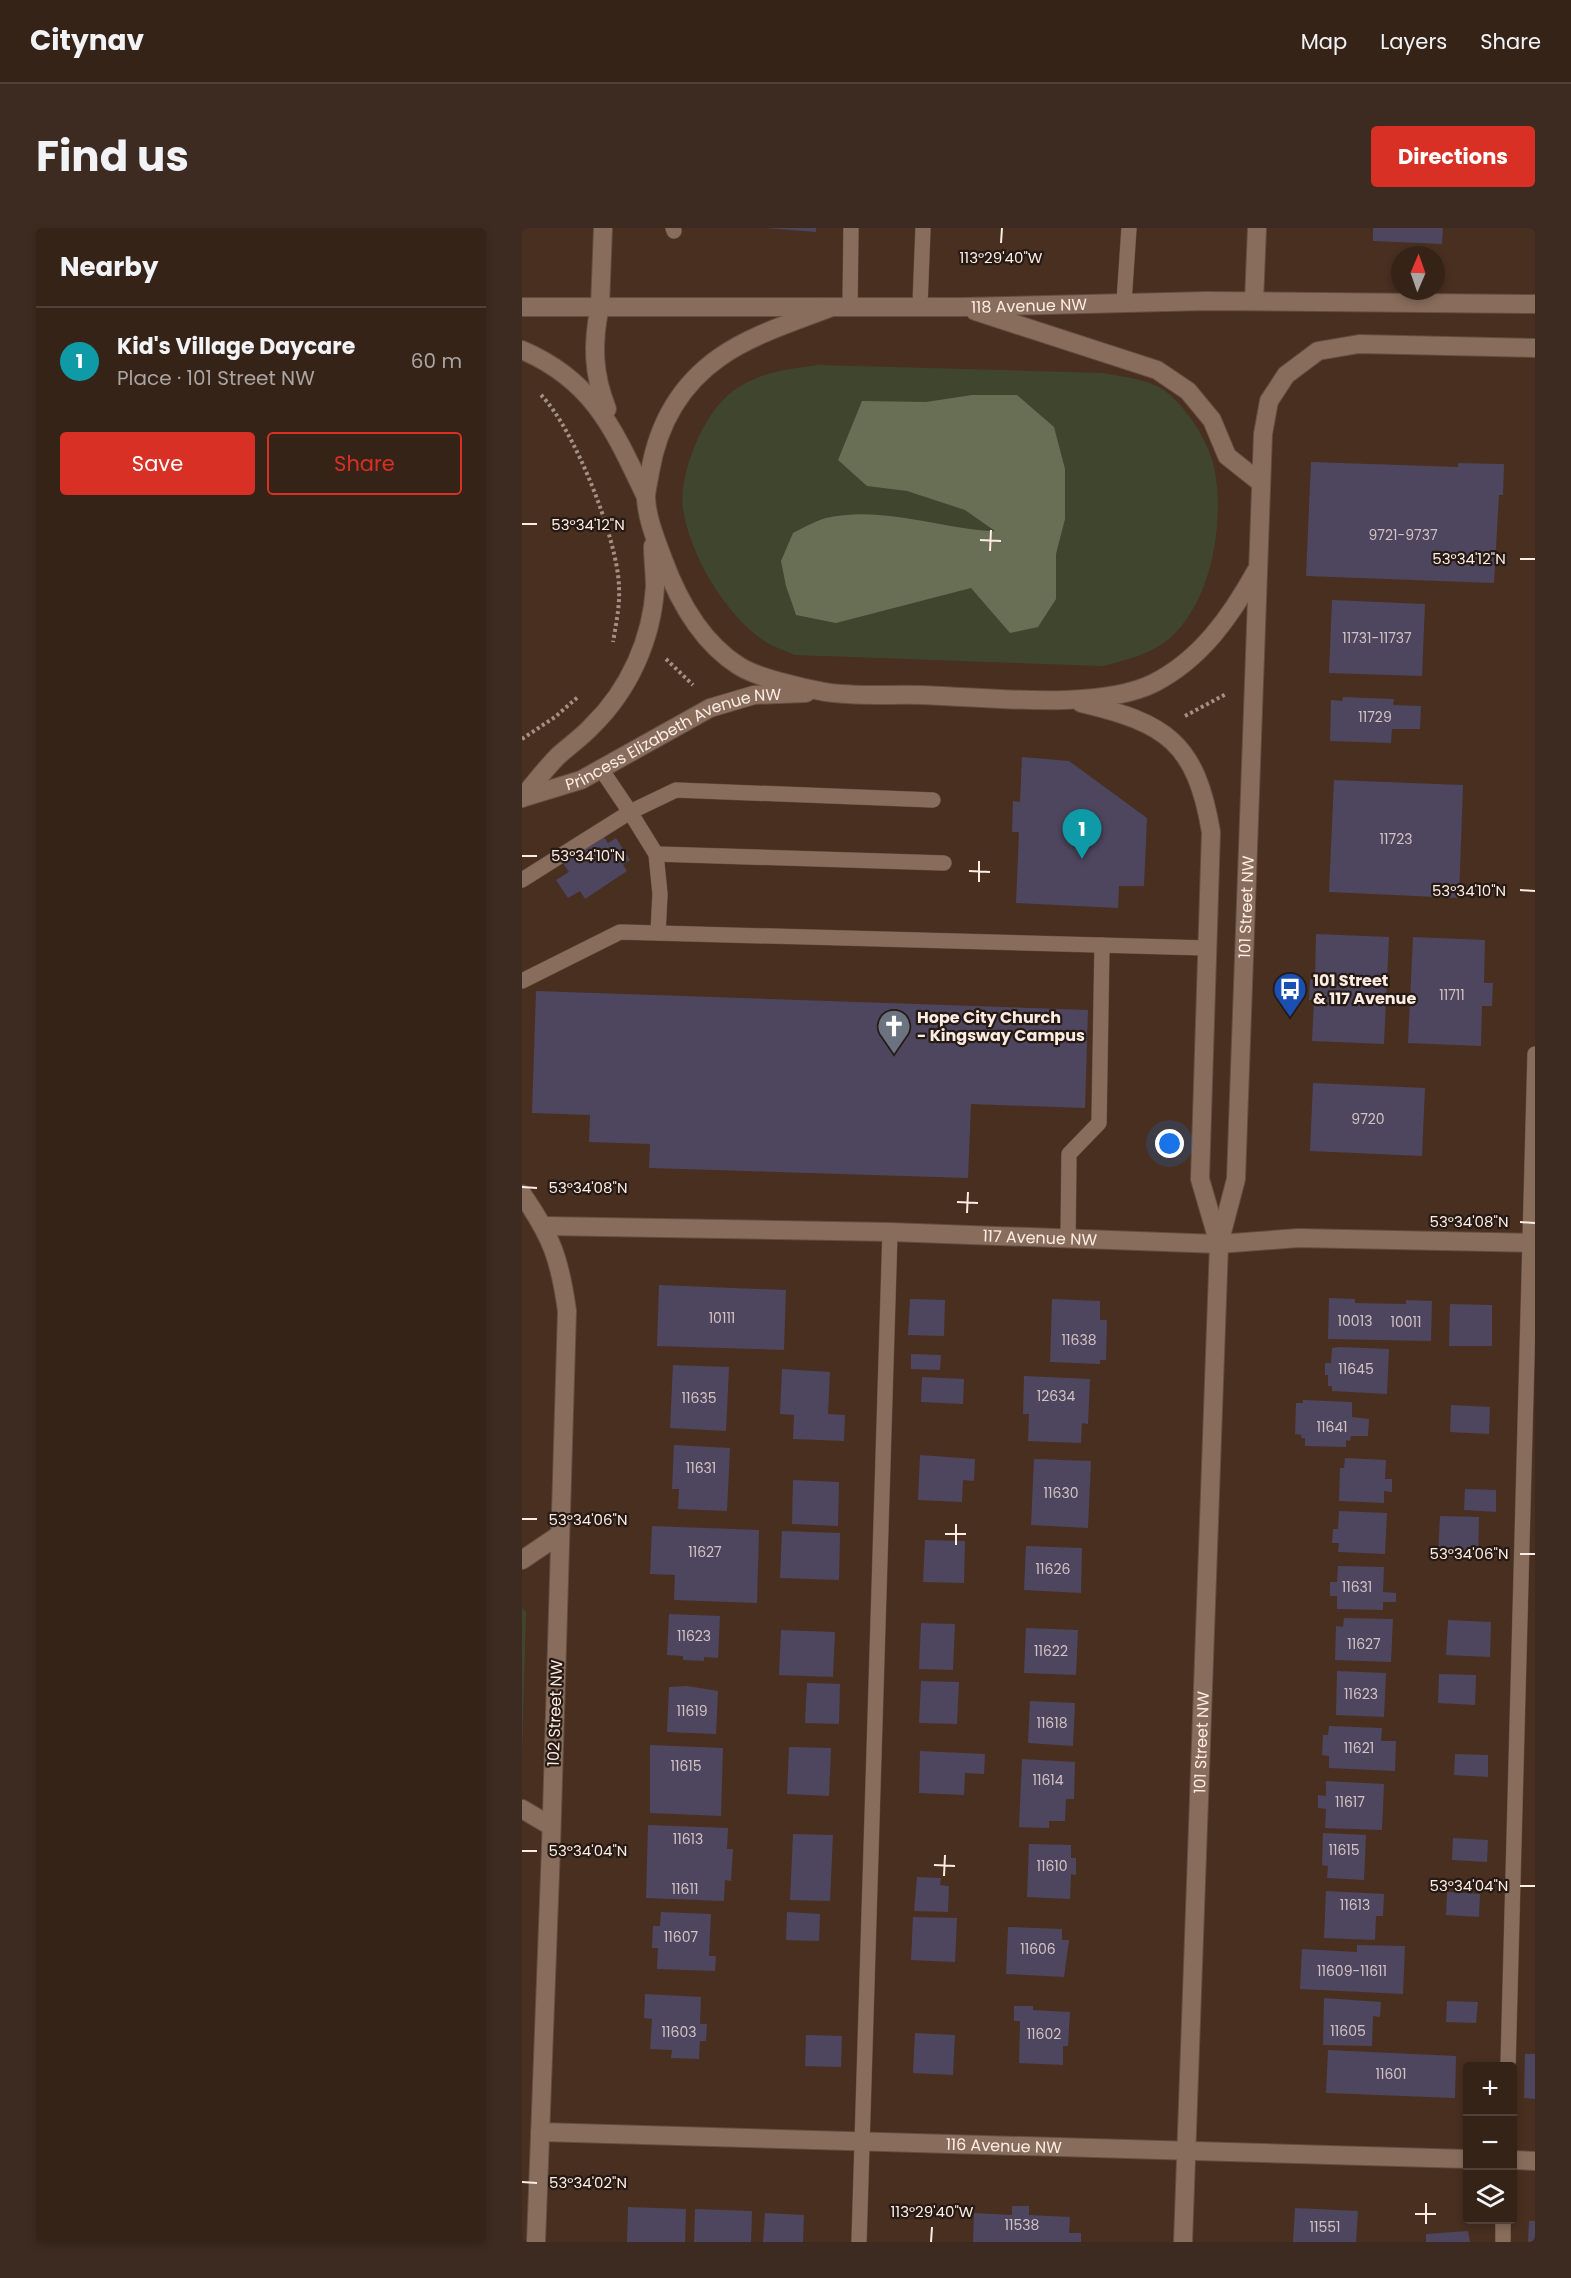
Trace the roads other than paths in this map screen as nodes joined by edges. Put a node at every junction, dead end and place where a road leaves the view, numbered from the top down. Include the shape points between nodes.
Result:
1 (603, 228) edge
2 (851, 228) edge
3 (923, 228) edge
4 (1129, 228) edge
5 (1257, 228) edge
6 (1254, 301) junction
7 (1124, 302) junction
8 (1535, 304) edge
9 (921, 305) junction
10 (600, 306) junction
11 (522, 307) edge
12 (832, 307) junction
13 (850, 307) junction
14 (962, 307) junction
15 (1535, 348) edge
16 (522, 350) edge
17 (620, 442) junction
18 (1261, 483) junction
19 (646, 497) junction
20 (652, 529) junction
21 (1259, 566) junction
22 (826, 692) junction
23 (1065, 699) junction
24 (602, 769) junction
25 (522, 798) edge
26 (933, 800) dead end
27 (630, 812) junction
28 (656, 855) junction
29 (944, 863) dead end
30 (522, 880) edge
31 (658, 933) junction
32 (1102, 945) junction
33 (1207, 948) junction
34 (522, 981) edge
35 (1535, 1054) edge
36 (522, 1194) edge
37 (544, 1226) junction
38 (890, 1232) junction
39 (1068, 1239) junction
40 (1532, 1243) edge
41 (1219, 1244) junction
42 (559, 1535) junction
43 (522, 1560) edge
44 (522, 1809) edge
45 (551, 1826) junction
46 (1508, 2062) edge
47 (540, 2132) junction
48 (862, 2142) junction
49 (1186, 2150) junction
50 (1463, 2159) edge
51 (1517, 2160) edge
52 (1535, 2161) edge
53 (1503, 2224) edge
54 (536, 2242) edge
55 (858, 2242) edge
56 (1183, 2242) edge
57 (1503, 2242) edge

1 - 10 street
2 - 13 lane
3 - 9 lane
4 - 7 lane
5 - 6 street
6 - 7 street, 118 Avenue NW
6 - 8 street, 118 Avenue NW
7 - 14 street, 118 Avenue NW
9 - 13 street, 118 Avenue NW
9 - 14 street, 118 Avenue NW
10 - 11 street, 118 Avenue NW
10 - 12 street, 118 Avenue NW
10 - 17 street via 594,366
12 - 13 street, 118 Avenue NW
12 - 19 street via 753,338 720,358 689,384 668,412 655,446
14 - 18 street via 1157,370 1188,391 1212,420 1227,456
15 - 18 street via 1359,344 1318,351 1286,375 1269,401
16 - 17 street via 547,360 574,380 595,403
17 - 19 street
18 - 21 street, 101 Street NW
19 - 20 street
20 - 22 street via 674,589 696,625 717,649 741,667
20 - 25 street, Princess Elizabeth Avenue NW via 655,588 647,634 631,675 615,701 558,756
21 - 23 street via 1234,612 1181,666 1152,684 1113,696
21 - 41 street, 101 Street NW via 1236,1179
22 - 23 street
22 - 24 street, Princess Elizabeth Avenue NW via 754,695 710,708
23 - 33 street, 101 Street NW via 1121,712 1151,725 1180,747 1191,766 1205,795 1211,832
24 - 25 street, Princess Elizabeth Avenue NW via 581,780
24 - 27 lane
26 - 27 lane via 676,789
27 - 28 lane
27 - 30 lane
28 - 29 lane
28 - 31 lane
31 - 32 lane
31 - 34 lane via 620,932
32 - 33 lane
32 - 39 lane via 1100,1123 1069,1154
33 - 41 street, 101 Street NW via 1200,1179
35 - 40 lane
36 - 37 street, 102 Street NW
37 - 38 street, 117 Avenue NW
37 - 42 street, 102 Street NW via 557,1254 567,1311
38 - 39 street, 117 Avenue NW
38 - 48 lane
39 - 41 street, 117 Avenue NW
40 - 41 street, 117 Avenue NW via 1298,1238
40 - 46 lane
41 - 49 street, 101 Street NW
42 - 43 street
42 - 45 street, 102 Street NW
44 - 45 street
45 - 47 street, 102 Street NW
47 - 48 street, 116 Avenue NW
47 - 54 street, 102 Street NW
48 - 49 street, 116 Avenue NW
48 - 55 lane
49 - 50 street, 116 Avenue NW
49 - 56 street, 101 Street NW
51 - 52 street
53 - 57 lane

